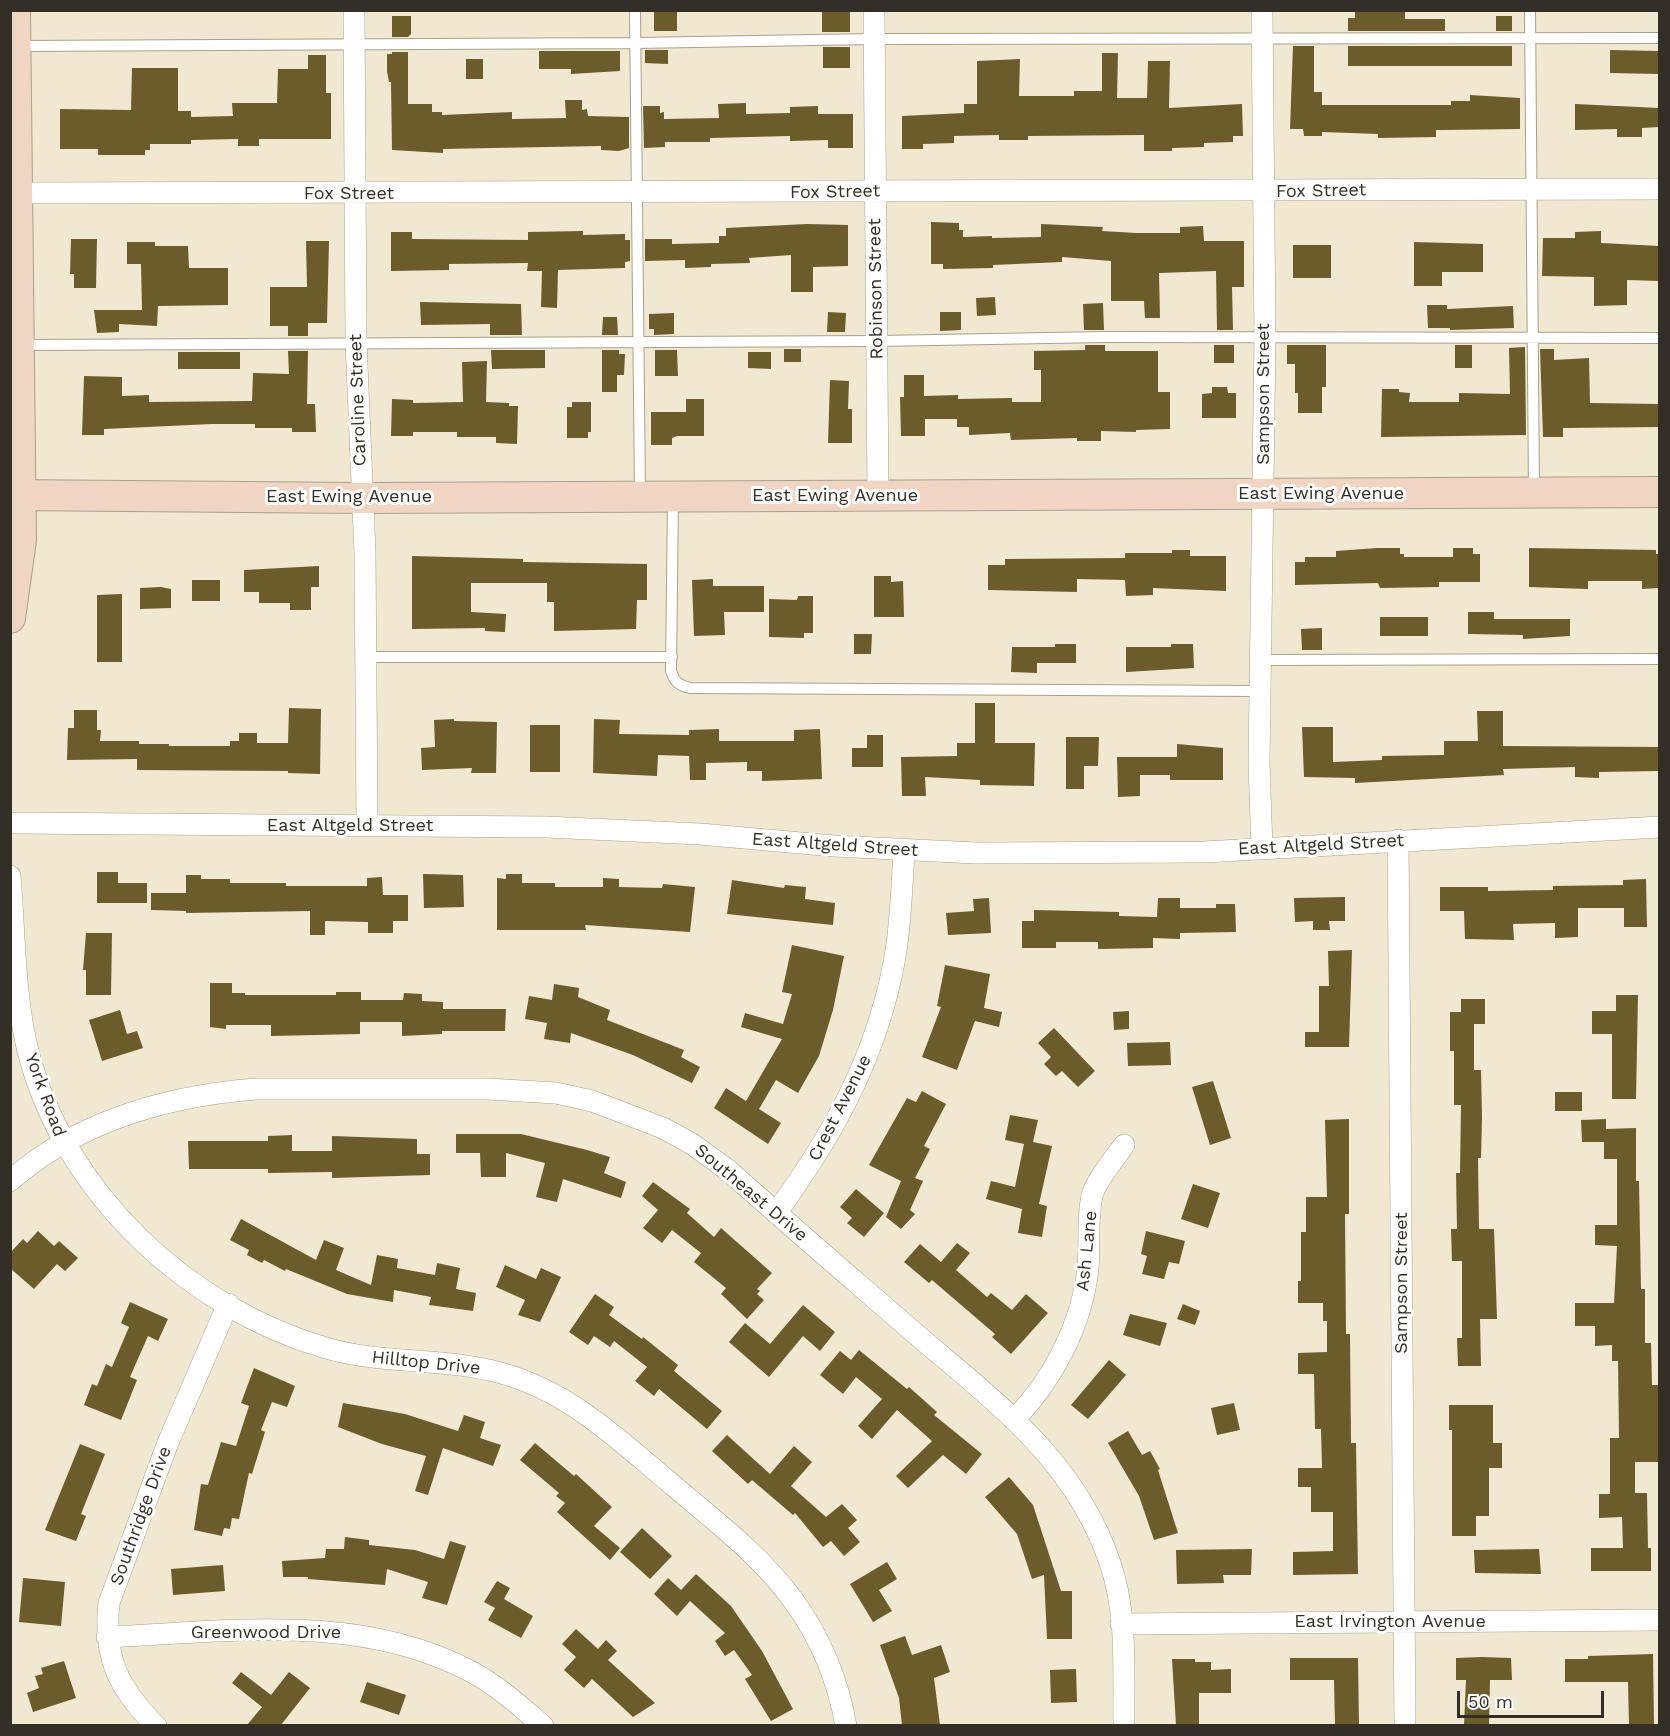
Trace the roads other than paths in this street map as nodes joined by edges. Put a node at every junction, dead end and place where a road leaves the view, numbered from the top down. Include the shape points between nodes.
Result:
1 (15, 10) edge
2 (354, 10) edge
3 (635, 10) edge
4 (874, 10) edge
5 (1262, 10) edge
6 (1530, 10) edge
7 (1530, 38) junction
8 (1659, 38) edge
9 (874, 39) junction
10 (1262, 40) junction
11 (635, 43) junction
12 (354, 44) junction
13 (13, 46) edge
14 (1532, 189) junction
15 (1659, 189) edge
16 (875, 192) junction
17 (1263, 192) junction
18 (14, 193) edge
19 (637, 193) junction
20 (355, 194) junction
21 (1265, 338) junction
22 (1532, 338) junction
23 (1659, 338) edge
24 (638, 340) junction
25 (878, 341) junction
26 (356, 342) junction
27 (14, 345) edge
28 (1534, 492) junction
29 (1659, 492) edge
30 (1263, 494) junction
31 (16, 495) edge
32 (878, 495) junction
33 (640, 497) junction
34 (673, 497) junction
35 (361, 498) junction
36 (10, 618) edge
37 (365, 657) junction
38 (672, 657) junction
39 (1659, 659) edge
40 (1259, 660) junction
41 (1259, 691) junction
42 (10, 823) edge
43 (367, 825) junction
44 (1659, 827) edge
45 (1398, 840) junction
46 (1262, 849) junction
47 (904, 850) junction
48 (10, 876) edge
49 (66, 1141) junction
50 (1124, 1145) dead end
51 (10, 1181) edge
52 (776, 1214) junction
53 (228, 1304) junction
54 (1014, 1420) junction
55 (1659, 1620) edge
56 (1404, 1621) junction
57 (1121, 1624) junction
58 (107, 1637) junction
59 (156, 1725) edge
60 (543, 1725) edge
61 (846, 1725) edge
62 (1124, 1725) edge
63 (1405, 1725) edge

1 - 13 street
2 - 12 street, Caroline Street
3 - 11 lane
4 - 9 street, Robinson Street
5 - 10 street, Sampson Street
6 - 7 lane
7 - 8 lane
7 - 10 lane
7 - 14 lane
9 - 10 lane
9 - 11 lane
9 - 16 street, Robinson Street
10 - 17 street, Sampson Street
11 - 12 lane
11 - 19 lane
12 - 13 lane
12 - 20 street, Caroline Street
13 - 18 street
14 - 15 street, Fox Street
14 - 17 street, Fox Street
14 - 22 lane
16 - 17 street, Fox Street
16 - 19 street, Fox Street
16 - 25 street, Robinson Street
17 - 21 street, Sampson Street
18 - 20 street, Fox Street
18 - 27 street
19 - 20 street, Fox Street
19 - 24 lane
20 - 26 street, Caroline Street
21 - 22 lane
21 - 25 lane
21 - 30 street, Sampson Street
22 - 23 lane
22 - 28 lane
24 - 25 lane
24 - 26 lane
24 - 33 lane
25 - 32 street, Robinson Street
26 - 27 lane
26 - 35 street, Caroline Street
27 - 31 street
28 - 29 street, East Ewing Avenue
28 - 30 street, East Ewing Avenue
30 - 32 street, East Ewing Avenue
30 - 40 street, Sampson Street
31 - 35 street, East Ewing Avenue
31 - 36 street via 21,540
32 - 34 street, East Ewing Avenue
33 - 34 street, East Ewing Avenue
33 - 35 street, East Ewing Avenue
34 - 38 lane
35 - 37 street, Caroline Street
37 - 38 lane
37 - 43 street, Caroline Street
38 - 41 lane via 674,681 690,688
39 - 40 lane
40 - 41 street, Sampson Street
41 - 46 street, Sampson Street
42 - 43 street, East Altgeld Street
43 - 47 street, East Altgeld Street via 700,834
44 - 45 street, East Altgeld Street
45 - 46 street, East Altgeld Street
45 - 56 street, Sampson Street
46 - 47 street, East Altgeld Street via 976,854
47 - 52 street, Crest Avenue via 897,948 870,1052 832,1131
48 - 49 street, York Road via 21,1020 39,1087
49 - 51 street, York Road
49 - 52 street, Southeast Drive via 145,1108 222,1092 535,1091 592,1101 663,1128 728,1170
49 - 53 street, Hilltop Drive via 88,1181 112,1212 155,1253
50 - 54 street, Ash Lane via 1092,1194 1088,1273 1077,1317 1042,1387
52 - 54 street, Southeast Drive
53 - 58 street, Southridge Drive via 171,1435 125,1556 109,1603
53 - 61 street, Hilltop Drive via 272,1329 329,1349 502,1373 580,1409 710,1516 773,1575 808,1622 829,1664
54 - 57 street, Southeast Drive via 1055,1460 1096,1528 1118,1592
55 - 56 street, East Irvington Avenue
56 - 57 street, East Irvington Avenue
56 - 63 street, Sampson Street
57 - 62 street, Southeast Drive
58 - 59 street, Southridge Drive via 122,1685
58 - 60 street, Greenwood Drive via 303,1630 366,1635 422,1650 470,1671 497,1687

